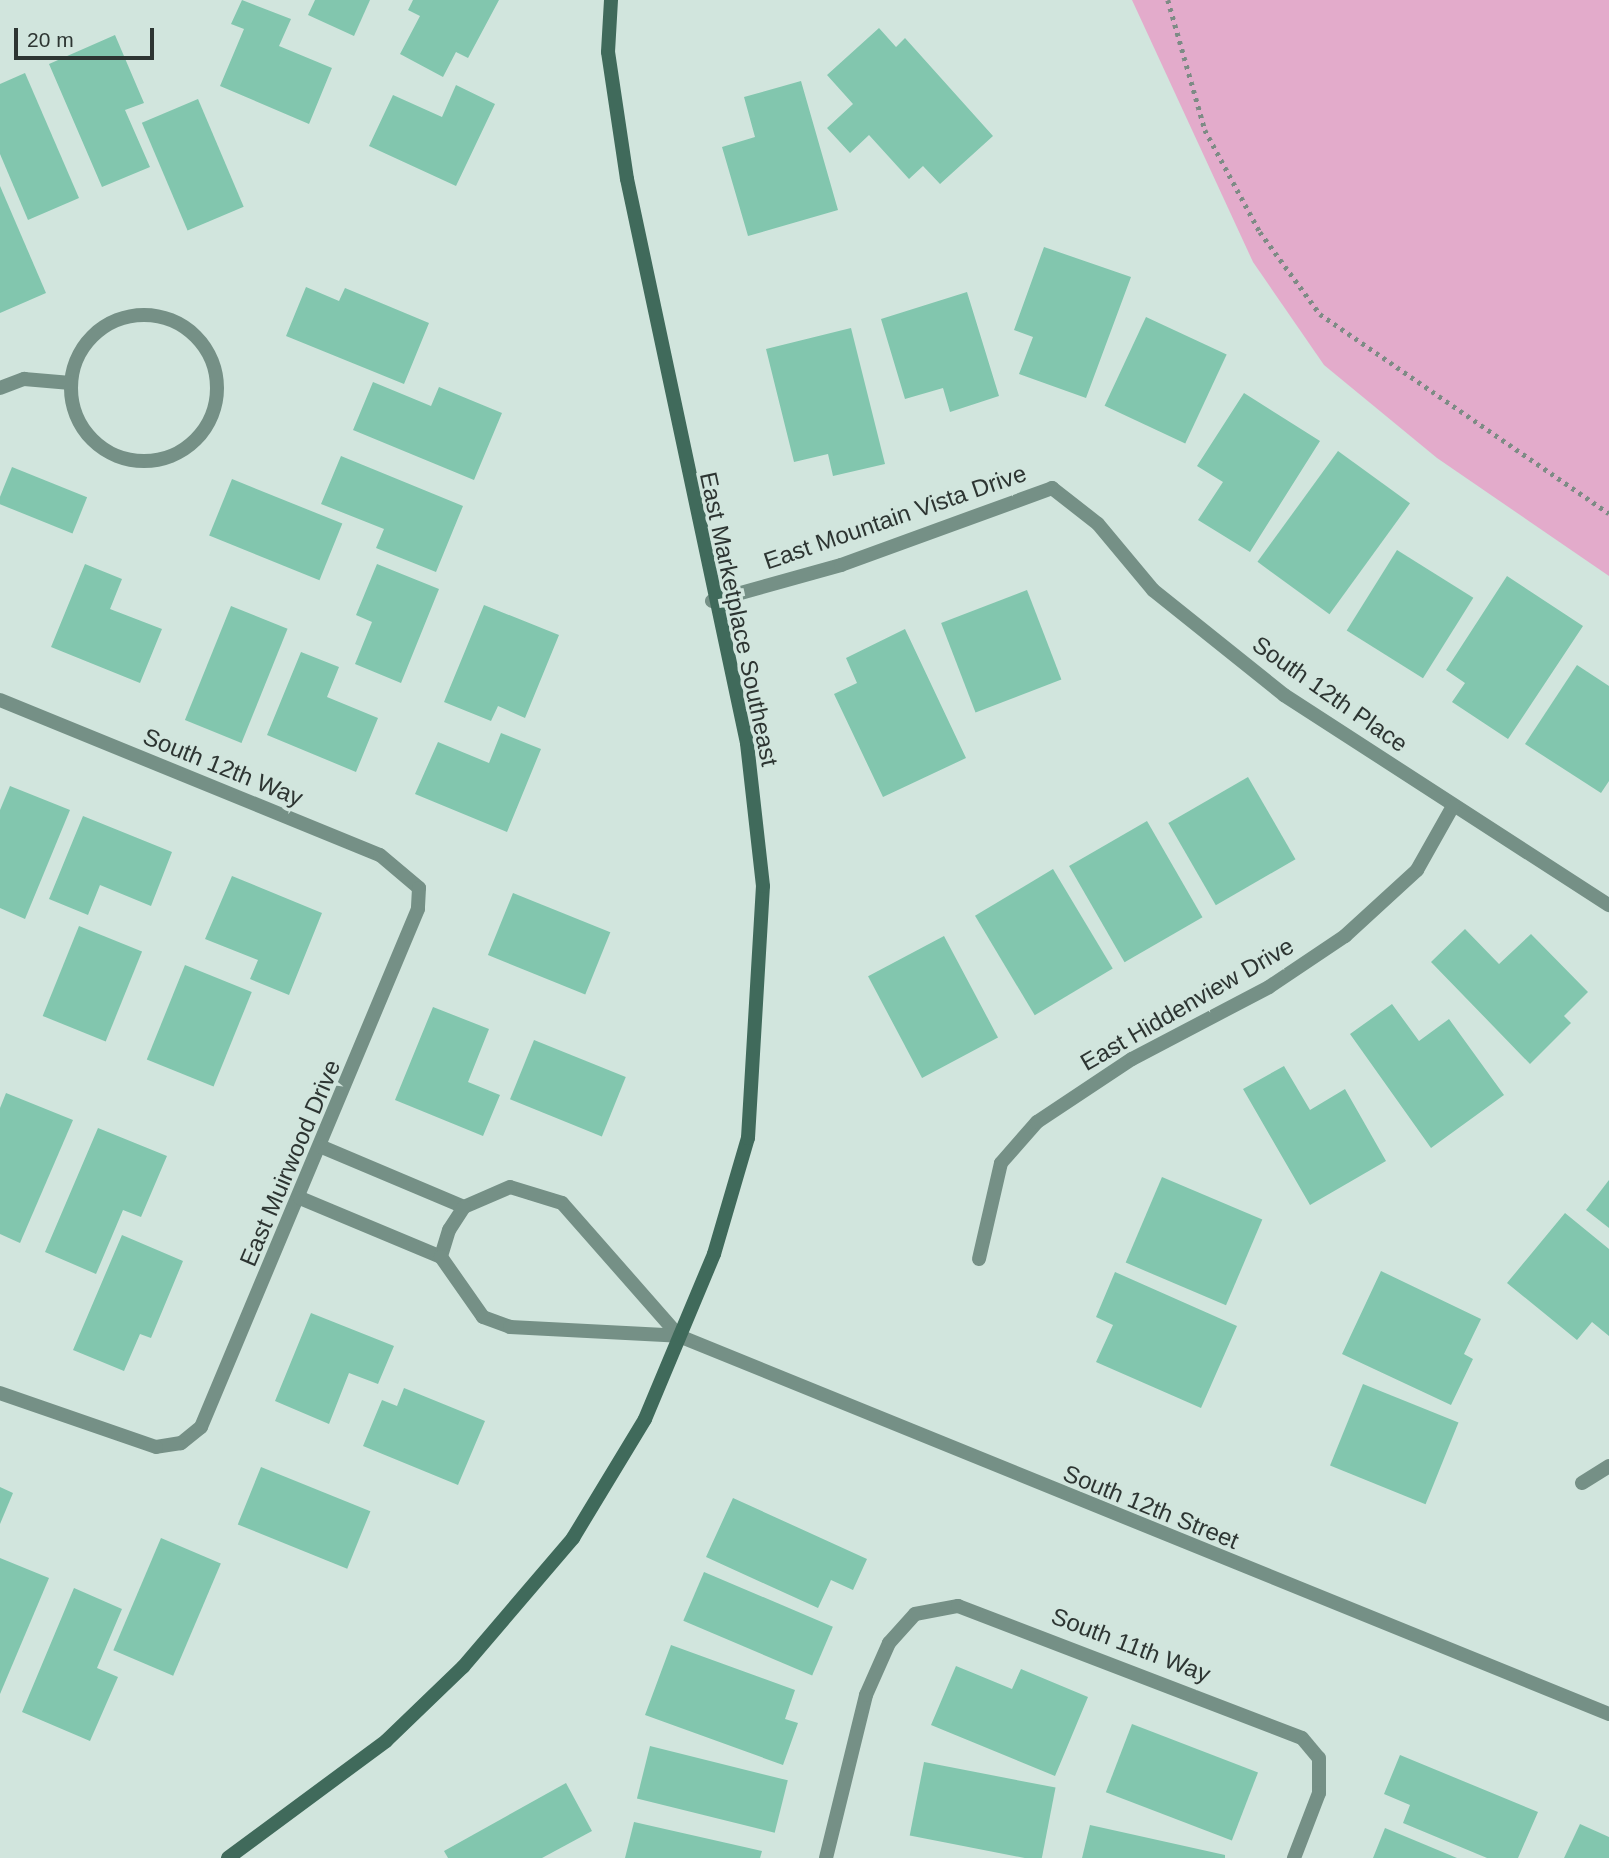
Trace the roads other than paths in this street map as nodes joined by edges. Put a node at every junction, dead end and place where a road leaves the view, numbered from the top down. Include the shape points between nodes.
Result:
1 (611, 0) edge
2 (71, 383) junction
3 (0, 388) edge
4 (1052, 488) joint
5 (712, 601) junction
6 (0, 701) edge
7 (1453, 806) junction
8 (419, 888) joint
9 (1609, 905) edge
10 (321, 1147) junction
11 (300, 1198) junction
12 (464, 1207) junction
13 (441, 1257) junction
14 (979, 1259) dead end
15 (679, 1336) junction
16 (0, 1392) edge
17 (1609, 1466) edge
18 (1582, 1483) dead end
19 (1609, 1714) edge
20 (228, 1858) edge
21 (825, 1858) edge
22 (1294, 1858) edge

1 - 5 street, East Marketplace Southeast via 608,52 627,178
2 - 2 street via 73,407 91,438 121,458 145,462 169,458 206,428 218,382 212,358 180,323 132,315 90,338
2 - 3 street via 24,379
4 - 5 street, East Mountain Vista Drive via 841,565
4 - 7 street, South 12th Place via 1098,523 1153,590 1284,695
5 - 15 street, East Marketplace Southeast via 747,743 762,873 758,1017 748,1138 714,1254
6 - 8 street, South 12th Way via 380,855
7 - 9 street, South 12th Place
7 - 14 street, East Hiddenview Drive via 1417,870 1345,936 1269,986 1132,1059 1037,1122 1001,1163
8 - 10 street, East Muirwood Drive via 418,909
10 - 11 street, East Muirwood Drive
10 - 12 street
11 - 13 street
11 - 16 street, East Muirwood Drive via 216,1399 201,1427 181,1443 156,1447 123,1440
12 - 13 street
12 - 15 street, South 12th Street via 510,1187 562,1203
13 - 15 street, South 12th Street via 464,1299 483,1317 510,1327
15 - 19 street, South 12th Street
15 - 20 street, East Marketplace Southeast via 645,1419 573,1538 463,1667 386,1741
17 - 18 street
21 - 22 street, South 11th Way via 866,1695 889,1643 915,1614 958,1606 1278,1725 1319,1758 1319,1793

